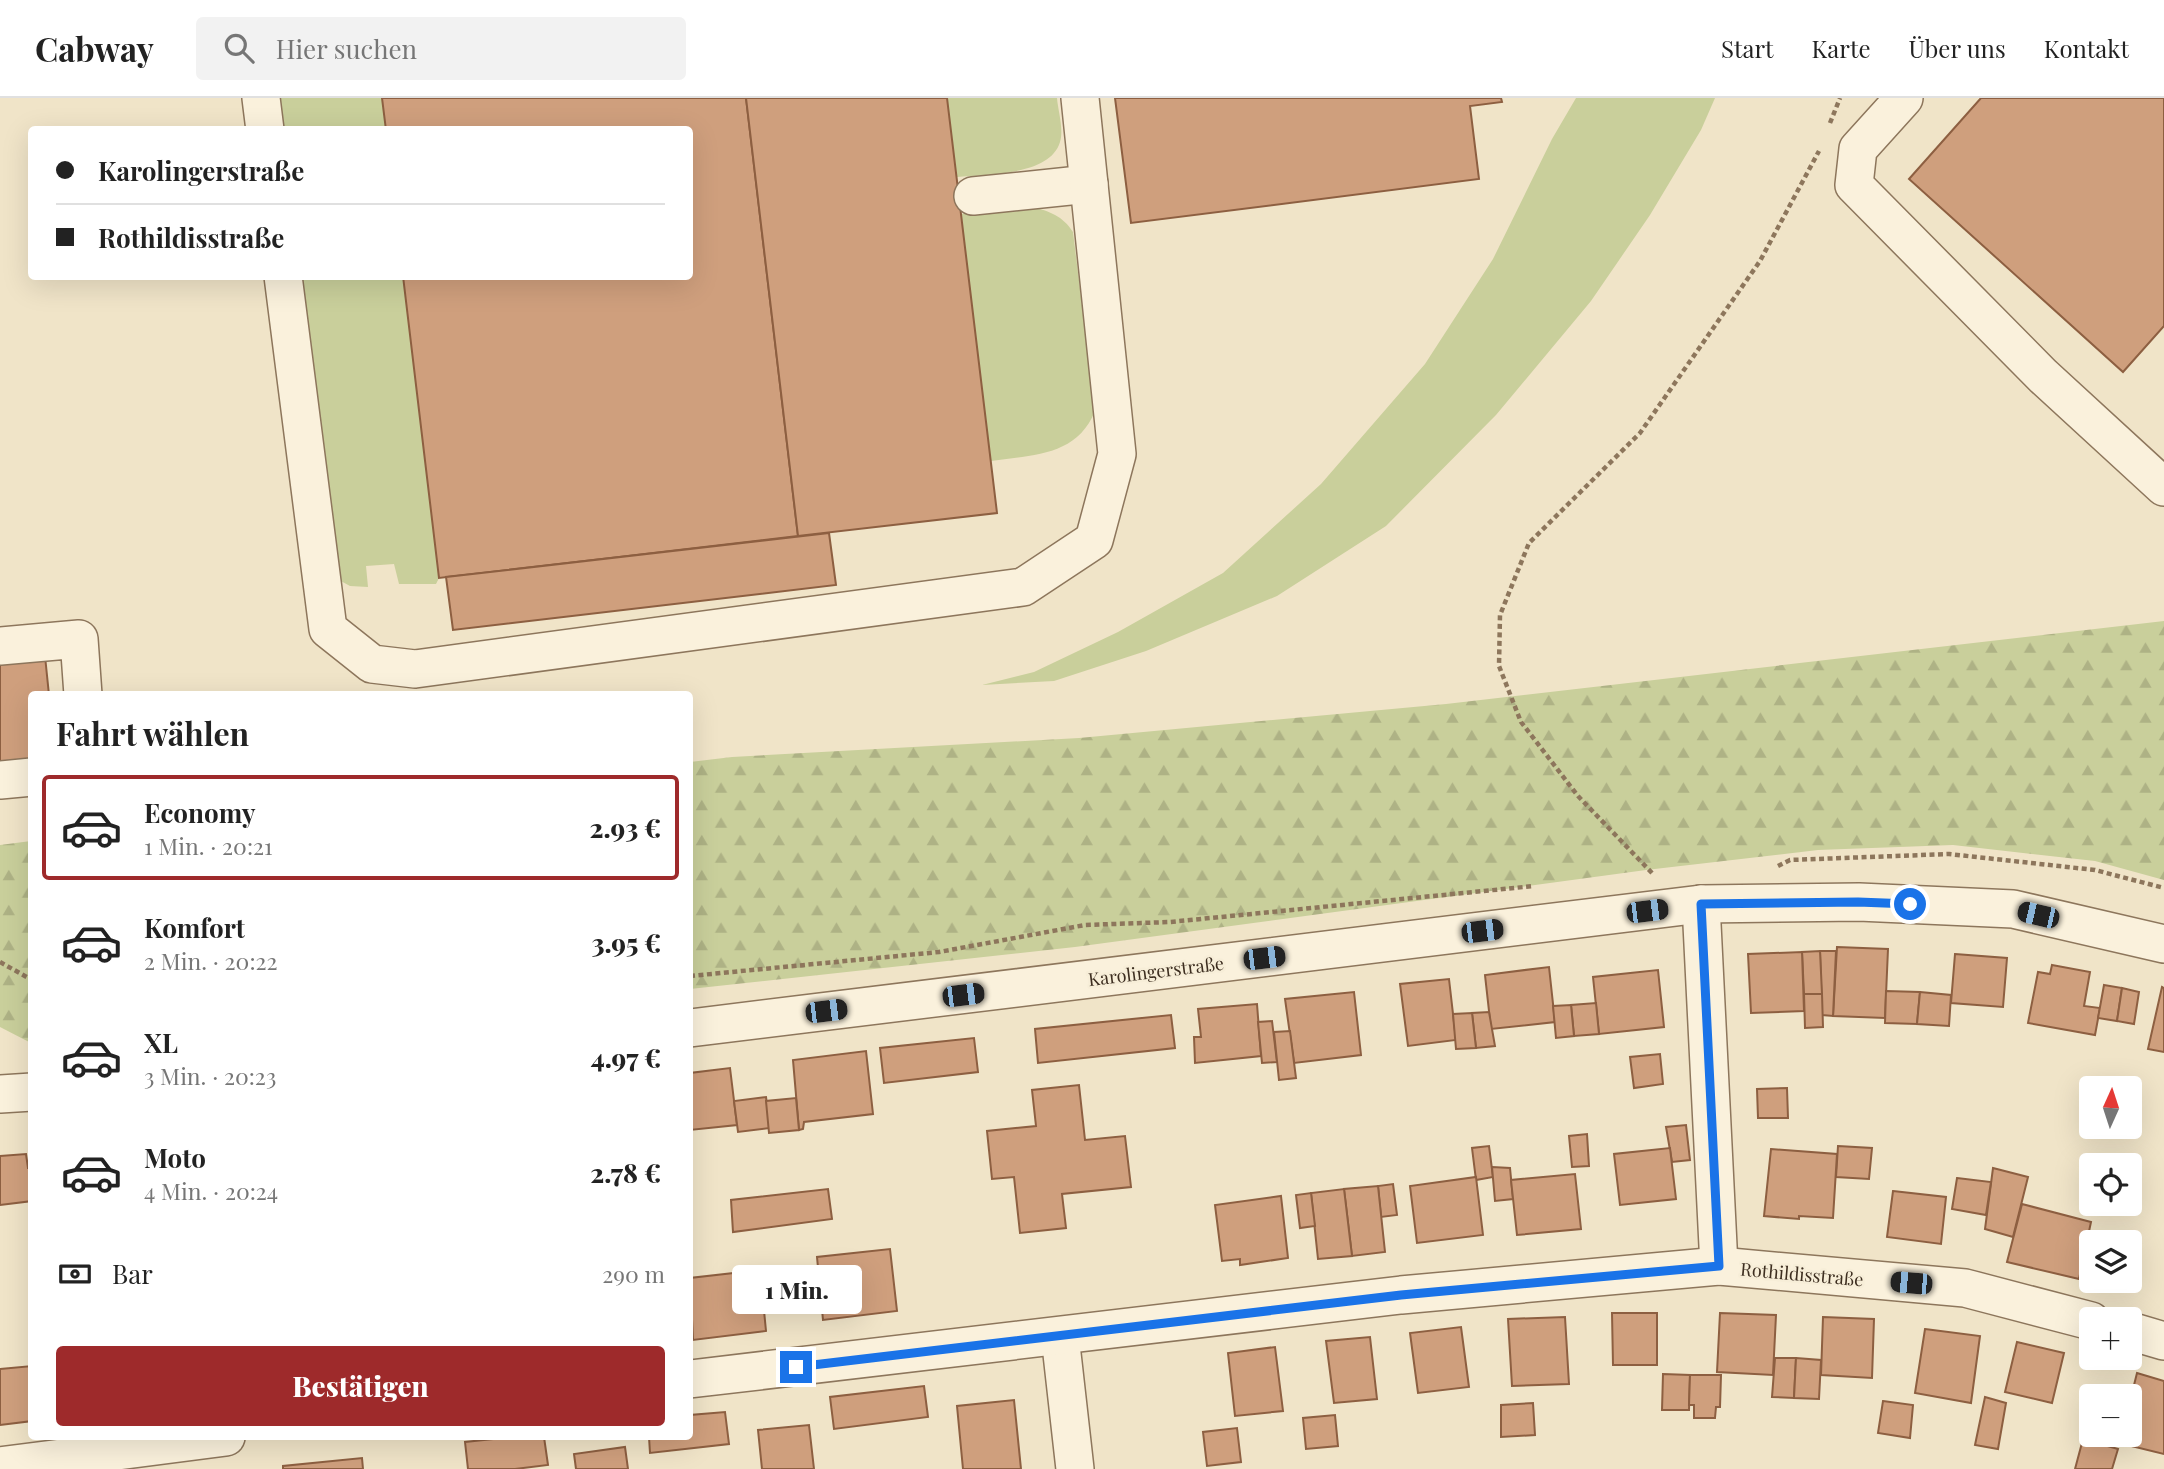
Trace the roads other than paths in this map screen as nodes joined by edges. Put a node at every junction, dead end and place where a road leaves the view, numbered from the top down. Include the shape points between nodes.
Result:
1 (261, 98) edge
2 (1080, 98) edge
3 (1904, 98) edge
4 (264, 126) edge
5 (1089, 184) junction
6 (973, 196) dead end
7 (283, 280) edge
8 (2164, 487) edge
9 (0, 646) edge
10 (83, 691) edge
11 (28, 778) edge
12 (0, 780) edge
13 (1701, 904) junction
14 (2164, 944) edge
15 (693, 1028) edge
16 (28, 1092) edge
17 (0, 1094) edge
18 (1719, 1266) junction
19 (2079, 1318) edge
20 (2142, 1334) edge
21 (1060, 1336) junction
22 (2164, 1340) edge
23 (693, 1379) edge
24 (203, 1440) edge
25 (0, 1466) edge
26 (1075, 1469) edge

1 - 4 street
2 - 5 street
3 - 8 street via 1858,149 1853,185 2043,376
5 - 6 street
5 - 7 street via 1118,453 1094,540 1023,587 415,669 372,664 327,629
9 - 10 street via 79,639
11 - 12 street
13 - 14 street, Karolingerstraße via 1858,902 2013,909
13 - 15 street, Karolingerstraße
13 - 18 street, Rothildisstraße
16 - 17 street
18 - 19 street, Rothildisstraße via 1965,1287
18 - 21 street, Rothildisstraße via 1401,1295
20 - 22 street
21 - 23 street, Rothildisstraße
21 - 26 street
24 - 25 street

